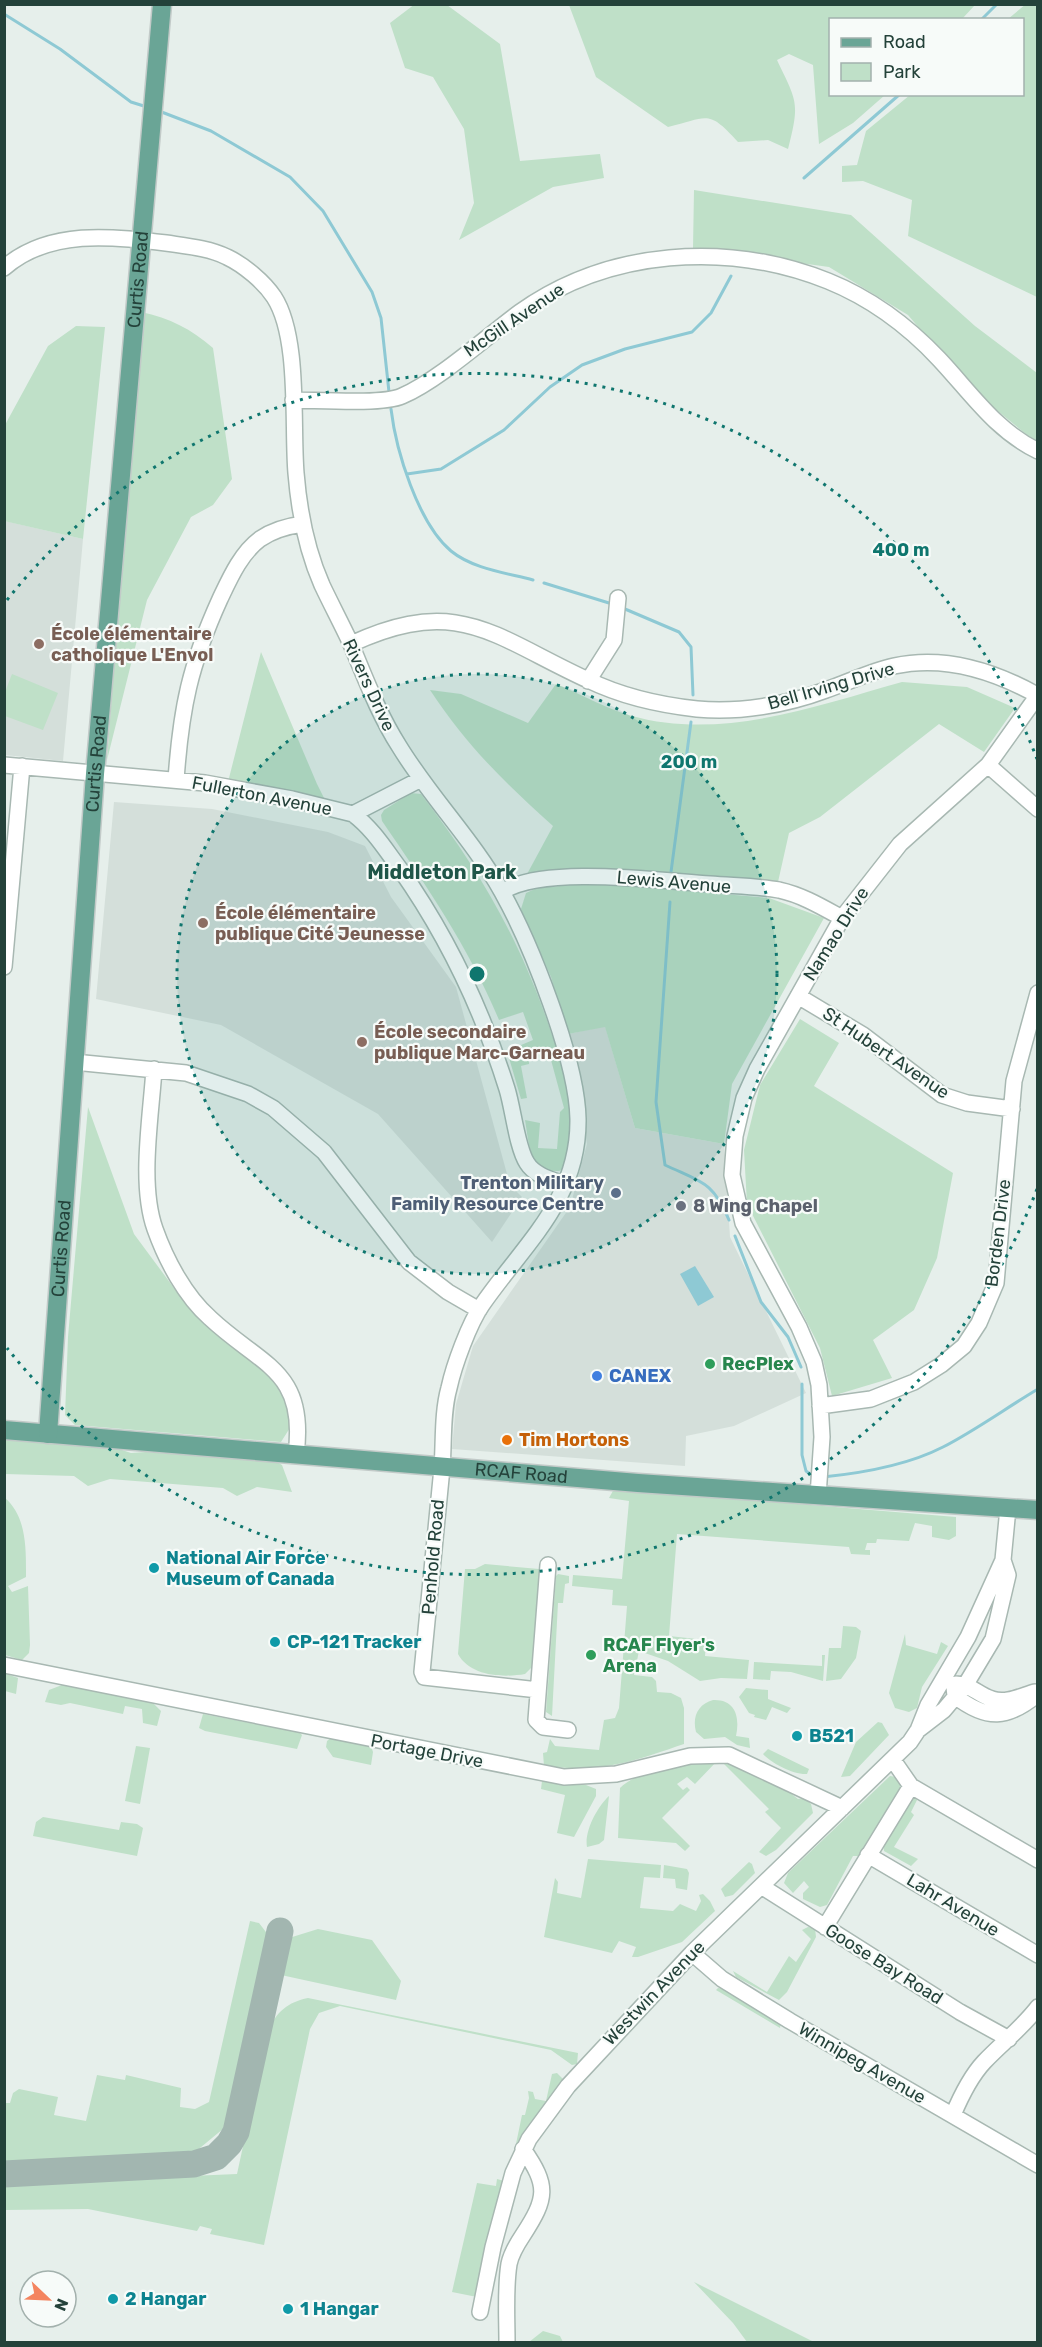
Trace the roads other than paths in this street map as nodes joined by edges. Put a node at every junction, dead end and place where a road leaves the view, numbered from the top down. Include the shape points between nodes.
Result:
1 (162, 4) edge
2 (141, 240) junction
3 (4, 268) edge
4 (293, 400) junction
5 (1038, 451) edge
6 (303, 524) junction
7 (618, 598) dead end
8 (351, 644) junction
9 (588, 681) junction
10 (1037, 695) edge
11 (4, 765) edge
12 (988, 765) junction
13 (22, 766) junction
14 (95, 774) junction
15 (421, 779) junction
16 (176, 780) junction
17 (1038, 809) edge
18 (353, 814) junction
19 (8, 885) edge
20 (502, 892) junction
21 (842, 918) junction
22 (4, 967) edge
23 (1038, 993) edge
24 (798, 996) junction
25 (74, 1062) junction
26 (154, 1070) junction
27 (1012, 1109) junction
28 (566, 1185) junction
29 (479, 1310) junction
30 (820, 1406) junction
31 (4, 1430) edge
32 (48, 1434) junction
33 (296, 1454) junction
34 (442, 1467) junction
35 (819, 1484) junction
36 (1008, 1508) junction
37 (1038, 1510) edge
38 (1003, 1560) junction
39 (548, 1565) dead end
40 (4, 1665) edge
41 (954, 1688) junction
42 (538, 1690) junction
43 (1038, 1693) edge
44 (568, 1730) dead end
45 (893, 1760) junction
46 (911, 1786) junction
47 (842, 1808) junction
48 (868, 1855) junction
49 (1038, 1860) edge
50 (761, 1886) junction
51 (825, 1927) junction
52 (692, 1953) junction
53 (1038, 1955) edge
54 (1038, 2007) edge
55 (1009, 2039) junction
56 (953, 2115) junction
57 (524, 2149) junction
58 (1038, 2165) edge
59 (480, 2312) dead end
60 (507, 2343) edge

1 - 2 main road, Curtis Road
2 - 3 street, Rivers Drive via 96,237 60,241 17,257
2 - 4 street, Rivers Drive via 227,256 250,271 274,297 288,330
2 - 14 main road, Curtis Road
4 - 5 street, McGill Avenue via 400,397 573,280 651,260 723,257 792,269 873,304 938,358 992,420
4 - 6 street, Rivers Drive via 296,477
6 - 8 street, Rivers Drive via 320,581
6 - 16 street via 283,527 261,538 246,552 229,579 201,642 185,695
7 - 9 street via 614,640
8 - 9 street, Bell Irving Drive via 419,623 461,623 508,638
8 - 15 street, Rivers Drive via 363,680
9 - 10 street, Bell Irving Drive via 656,702 698,709 736,709 797,699 895,666 934,662 970,667
10 - 12 street, Namao Drive
11 - 13 street, Fullerton Avenue
12 - 17 street
12 - 21 street, Namao Drive via 900,844
13 - 14 street, Fullerton Avenue
13 - 19 street
14 - 16 street, Fullerton Avenue
14 - 25 main road, Curtis Road
15 - 18 street, Fullerton Avenue
15 - 20 street, Rivers Drive
16 - 18 street, Fullerton Avenue via 225,786
18 - 28 street via 372,830 406,877 458,963 483,1018 508,1090 525,1162 541,1175
19 - 22 street
20 - 21 street, Lewis Avenue via 526,883 598,875 779,890
20 - 28 street, Rivers Drive via 525,941 569,1067 578,1133
21 - 24 street, Namao Drive
23 - 27 street, Borden Drive via 1014,1081
24 - 27 street, St Hubert Avenue via 863,1035 942,1095
24 - 30 street, Namao Drive via 744,1098 735,1136 732,1175 743,1223 800,1327 814,1362
25 - 26 street
25 - 32 main road, Curtis Road
26 - 29 street via 215,1081 273,1108 324,1152 409,1262 448,1293
26 - 33 street via 148,1169 155,1228 182,1285 199,1307 288,1384 297,1407
27 - 30 street, Borden Drive via 996,1283 979,1323 964,1346 914,1382 871,1399
28 - 29 street, Rivers Drive via 550,1216
29 - 34 street, Rivers Drive via 448,1389
30 - 35 street, Namao Drive
31 - 32 main road, RCAF Road
32 - 33 main road, RCAF Road
33 - 34 main road, RCAF Road
34 - 35 main road, RCAF Road
34 - 42 street, Penhold Road via 424,1677
35 - 36 main road, RCAF Road
36 - 37 main road, RCAF Road
36 - 38 street, Westwin Avenue
38 - 41 street, Westwin Avenue via 968,1637
38 - 41 street, Westwin Avenue via 1008,1575 998,1623 985,1655
39 - 42 street
40 - 47 street, Portage Drive via 564,1777 616,1774 690,1756 729,1755
41 - 43 street via 981,1712 1000,1715 1020,1709
41 - 45 street, Westwin Avenue via 944,1710 918,1731
42 - 44 street via 539,1725
45 - 46 street
45 - 47 street, Westwin Avenue
46 - 48 street
46 - 49 street
47 - 50 street, Westwin Avenue
48 - 51 street
48 - 53 street, Lahr Avenue
50 - 51 street, Goose Bay Road
50 - 52 street, Westwin Avenue
51 - 55 street, Goose Bay Road
52 - 56 street, Winnipeg Avenue via 722,1979
52 - 57 street, Westwin Avenue via 568,2086
54 - 55 street
55 - 56 street via 977,2072
56 - 58 street, Winnipeg Avenue
57 - 59 street, Westwin Avenue via 501,2217
57 - 60 street via 544,2189 536,2215 509,2264

